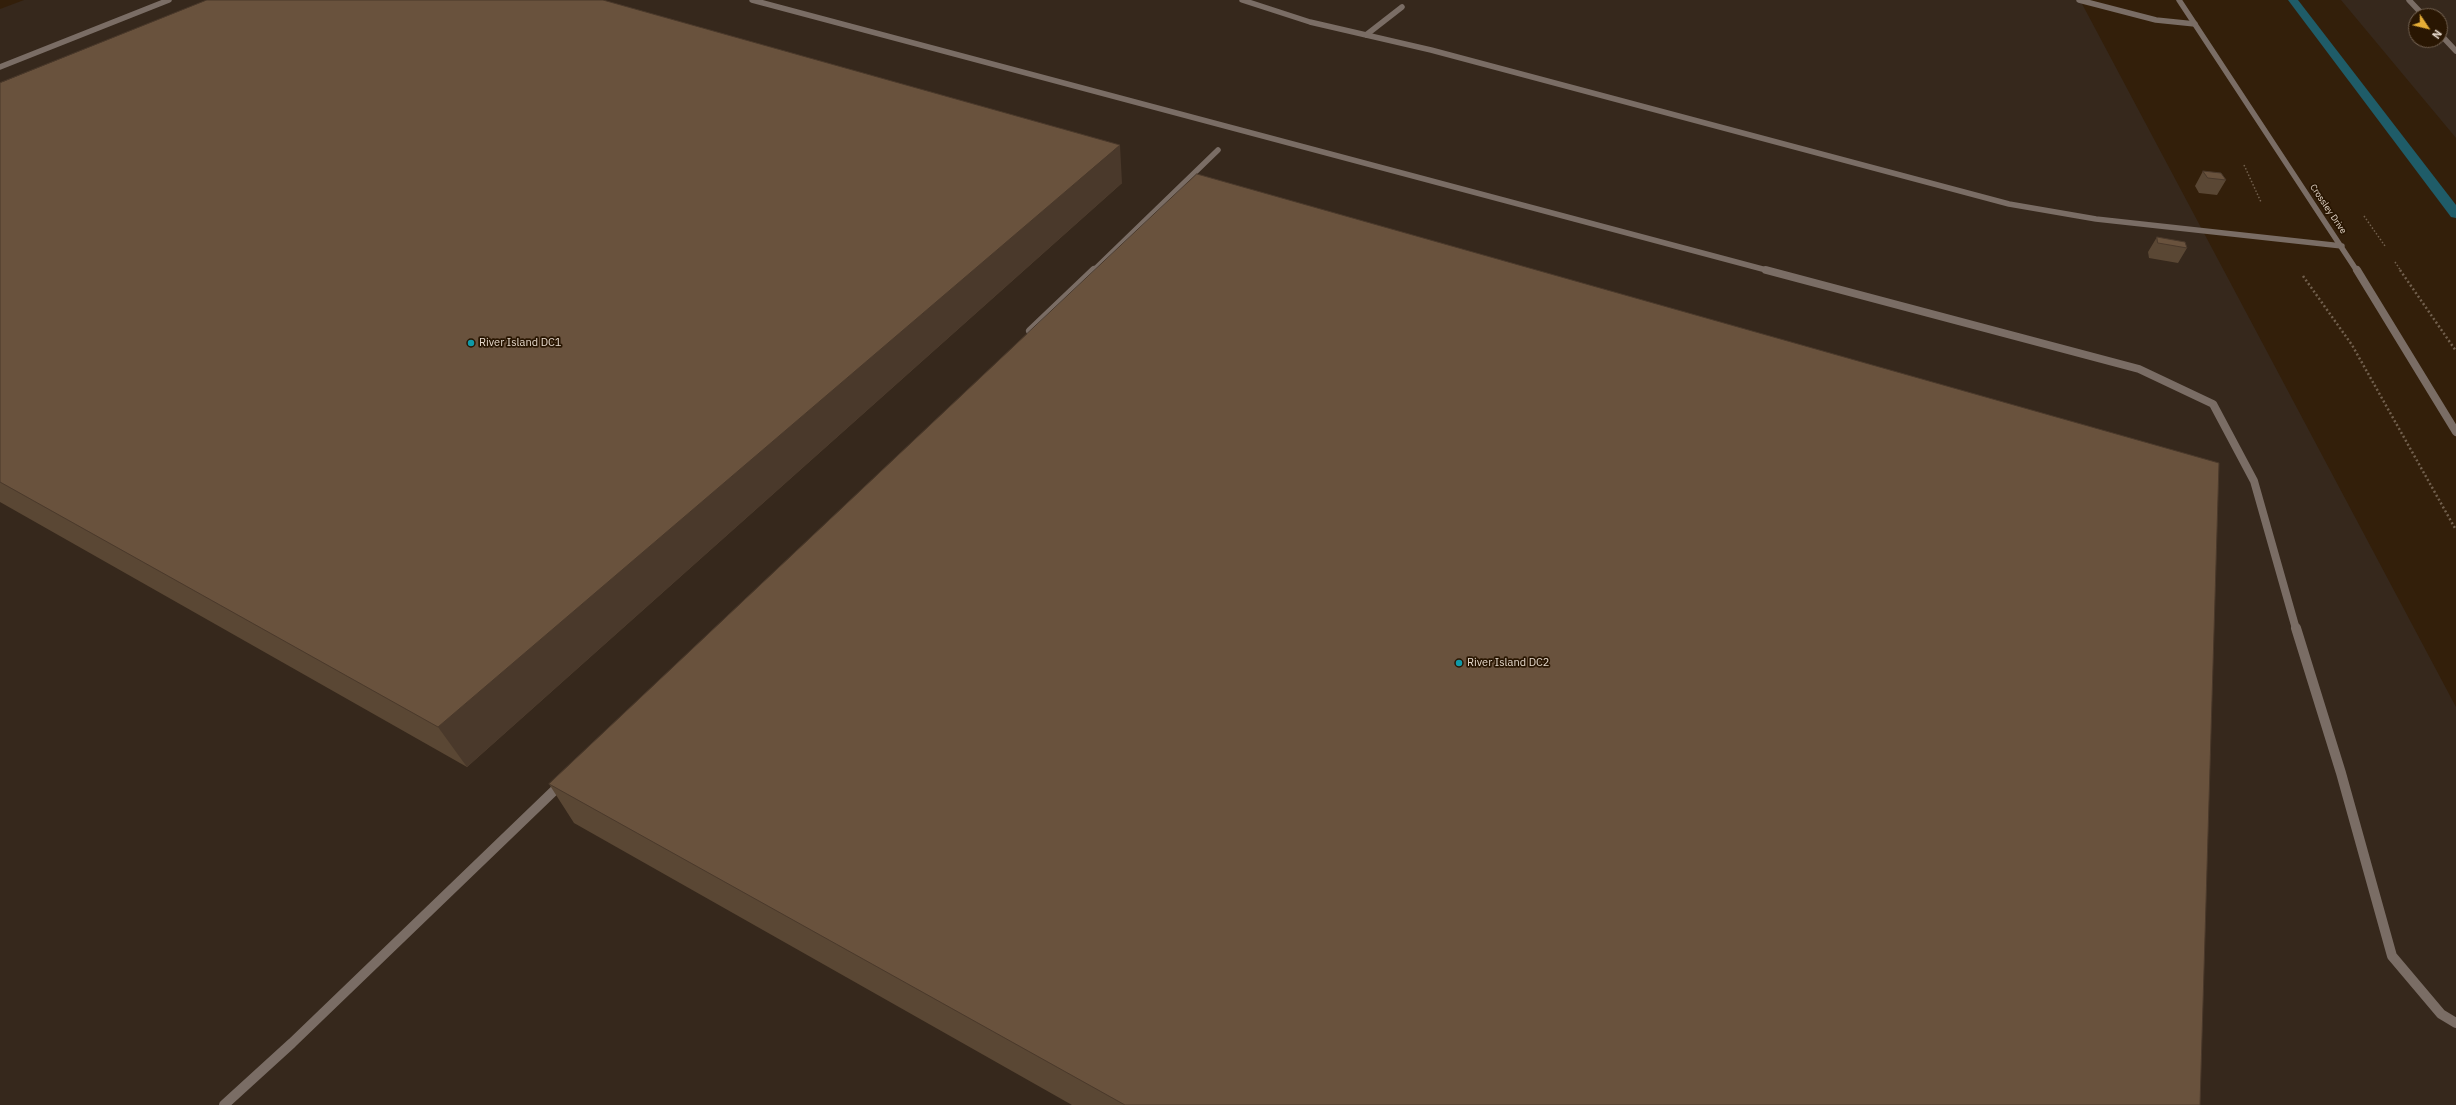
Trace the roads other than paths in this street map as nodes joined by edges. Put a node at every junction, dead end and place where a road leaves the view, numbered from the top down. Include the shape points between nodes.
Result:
1 (169, 0) edge
2 (752, 0) edge
3 (1242, 0) edge
4 (2079, 0) edge
5 (2179, 0) edge
6 (2409, 0) edge
7 (1402, 7) dead end
8 (2416, 8) edge
9 (2195, 24) junction
10 (1366, 35) junction
11 (2448, 42) edge
12 (2456, 51) edge
13 (0, 67) edge
14 (1218, 150) dead end
15 (2342, 246) junction
16 (1023, 338) edge
17 (2456, 432) edge
18 (569, 776) edge
19 (2456, 1023) edge
20 (224, 1105) edge

1 - 13 street
2 - 19 street via 2139,369 2213,404 2254,481 2274,557 2341,773 2392,956 2441,1014
3 - 10 street via 1310,22
4 - 9 street via 2156,20
5 - 9 street, Crossley Drive
6 - 8 street
7 - 10 street
9 - 15 street, Crossley Drive
10 - 15 street via 2009,204 2096,219
11 - 12 street
14 - 16 street
15 - 17 street, Crossley Drive
18 - 20 street

